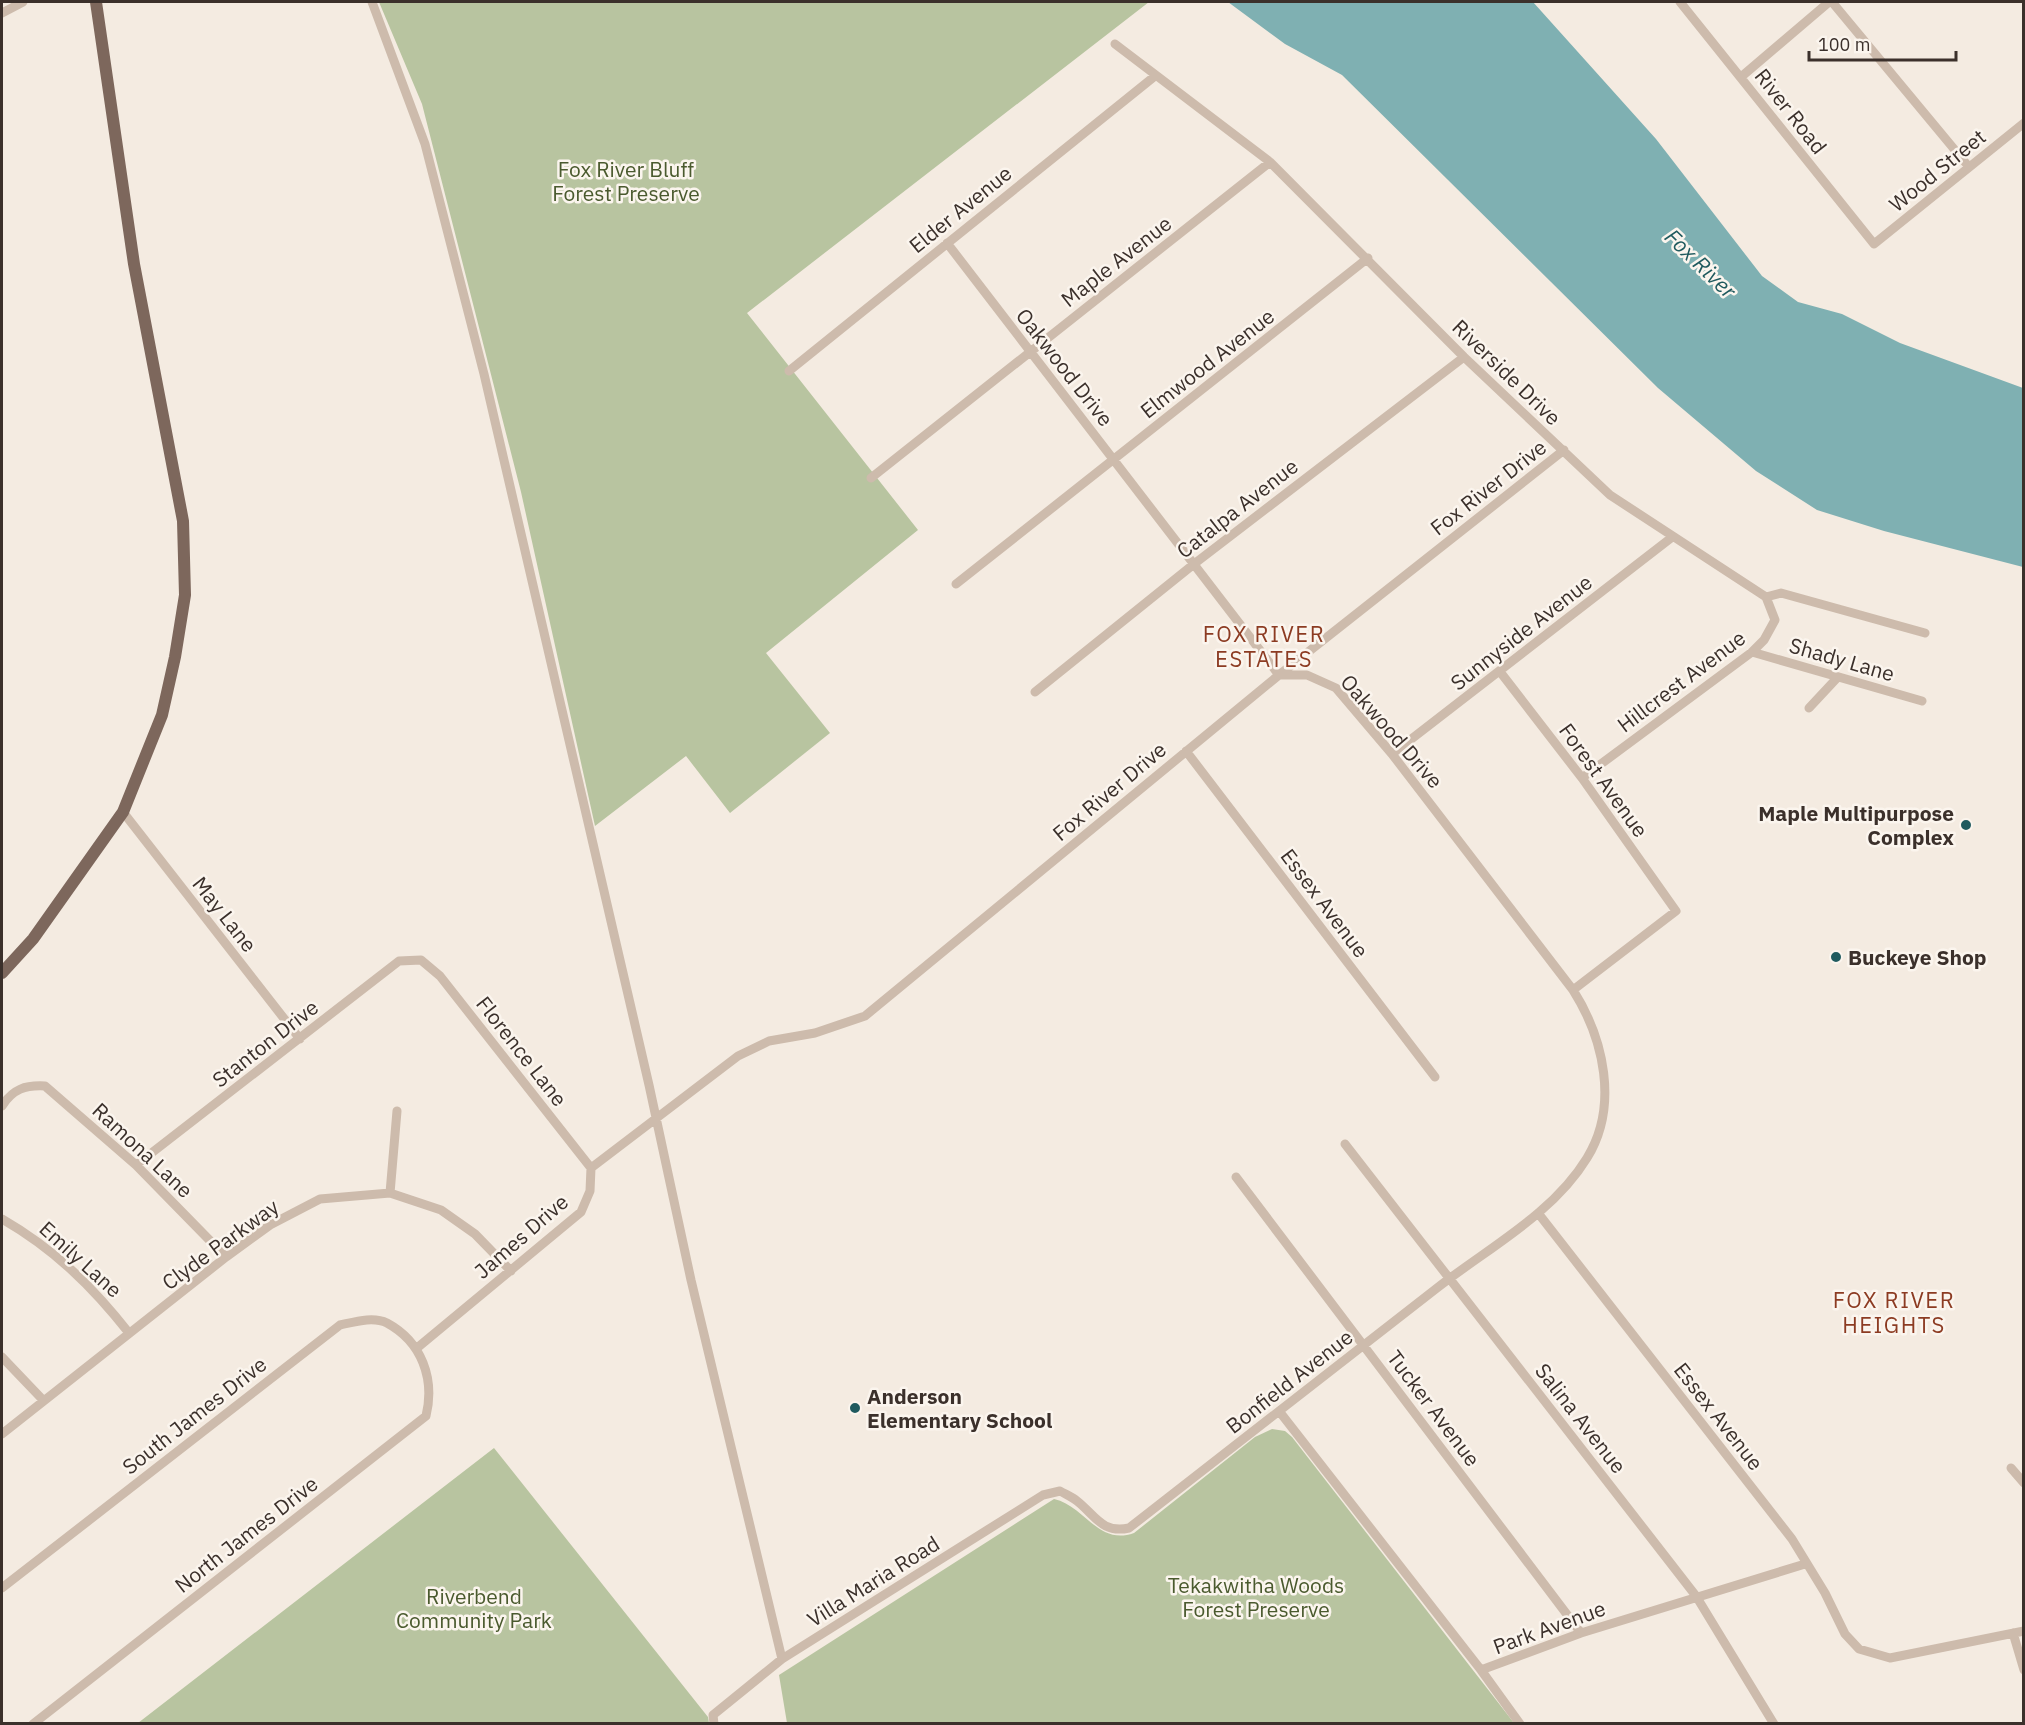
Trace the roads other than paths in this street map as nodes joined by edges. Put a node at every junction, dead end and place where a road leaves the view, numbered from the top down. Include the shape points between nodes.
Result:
1 (23, 2) edge
2 (96, 2) edge
3 (372, 2) edge
4 (1680, 2) edge
5 (1831, 2) edge
6 (2, 13) edge
7 (1115, 44) dead end
8 (1155, 76) junction
9 (1741, 77) junction
10 (2024, 123) edge
11 (1270, 162) junction
12 (1969, 167) junction
13 (947, 243) junction
14 (1874, 244) joint
15 (1368, 258) junction
16 (1029, 352) junction
17 (1464, 357) junction
18 (789, 371) dead end
19 (1564, 450) junction
20 (1114, 460) junction
21 (871, 478) dead end
22 (1671, 538) junction
23 (1194, 564) junction
24 (956, 584) dead end
25 (1766, 597) junction
26 (1925, 633) dead end
27 (1752, 652) junction
28 (1501, 673) junction
29 (1279, 675) junction
30 (1837, 678) junction
31 (1035, 692) dead end
32 (1922, 700) dead end
33 (1809, 708) dead end
34 (1186, 751) junction
35 (1392, 754) junction
36 (1582, 778) junction
37 (123, 812) junction
38 (421, 960) joint
39 (2, 974) edge
40 (1573, 990) junction
41 (300, 1039) junction
42 (1435, 1077) dead end
43 (2, 1106) edge
44 (397, 1112) dead end
45 (657, 1119) junction
46 (1346, 1144) dead end
47 (136, 1165) junction
48 (591, 1168) junction
49 (1236, 1177) dead end
50 (390, 1193) junction
51 (1538, 1213) junction
52 (2, 1219) edge
53 (226, 1257) junction
54 (511, 1271) junction
55 (1450, 1278) junction
56 (129, 1333) junction
57 (1364, 1345) junction
58 (417, 1348) junction
59 (2, 1358) edge
60 (43, 1400) junction
61 (1280, 1411) junction
62 (2, 1434) edge
63 (2011, 1468) dead end
64 (2024, 1483) edge
65 (1060, 1491) joint
66 (1805, 1564) junction
67 (2, 1588) edge
68 (1696, 1596) junction
69 (2024, 1631) edge
70 (1581, 1633) junction
71 (2013, 1633) junction
72 (782, 1659) junction
73 (1481, 1670) junction
74 (2024, 1670) edge
75 (714, 1719) edge
76 (33, 1724) edge
77 (1520, 1724) edge
78 (1774, 1724) edge

1 - 6 street
2 - 37 main road via 130,236 181,510 184,559 185,595 170,684
3 - 45 street via 425,144 484,374
4 - 9 street, River Road
5 - 9 street
5 - 12 street
7 - 8 street, Riverside Drive
8 - 11 street, Riverside Drive
8 - 13 street, Elder Avenue
9 - 14 street, River Road
10 - 12 street, Wood Street
11 - 15 street, Riverside Drive
11 - 16 street, Maple Avenue
12 - 14 street, Wood Street
13 - 16 street, Oakwood Drive
13 - 18 street, Elder Avenue
15 - 17 street, Riverside Drive
15 - 20 street, Elmwood Avenue
16 - 20 street, Oakwood Drive
16 - 21 street, Maple Avenue
17 - 19 street, Riverside Drive
17 - 23 street, Catalpa Avenue
19 - 22 street, Riverside Drive via 1610,495
19 - 29 street, Fox River Drive
20 - 23 street, Oakwood Drive
20 - 24 street, Elmwood Avenue
22 - 25 street, Riverside Drive
22 - 28 street, Sunnyside Avenue
23 - 29 street, Oakwood Drive
23 - 31 street, Catalpa Avenue
25 - 26 street via 1780,593
25 - 27 street, Hillcrest Avenue via 1775,620
27 - 30 street, Shady Lane
27 - 36 street, Hillcrest Avenue
28 - 35 street, Sunnyside Avenue
28 - 36 street, Forest Avenue
29 - 34 street, Fox River Drive
29 - 35 street, Oakwood Drive via 1307,675 1336,688
30 - 32 street, Shady Lane
30 - 33 street
34 - 42 street, Essex Avenue
34 - 45 street, Fox River Drive via 865,1016 815,1033 768,1041 738,1056
35 - 40 street, Oakwood Drive
36 - 40 street, Forest Avenue via 1676,910
37 - 39 main road via 33,939
37 - 41 street, May Lane
38 - 41 street, Stanton Drive via 399,961
38 - 48 street, Florence Lane via 440,976
40 - 51 street, Oakwood Drive via 1587,1012 1598,1044 1605,1077 1604,1113 1588,1157
41 - 47 street, Stanton Drive
43 - 47 street, Ramona Lane via 26,1085 45,1086
44 - 50 street
45 - 48 street
45 - 72 street via 691,1280
46 - 55 street, Salina Avenue
47 - 53 street, Ramona Lane
48 - 54 street, James Drive via 590,1191 582,1212
49 - 57 street, Tucker Avenue
50 - 53 street, Clyde Parkway via 320,1199 270,1225
50 - 54 street, Clyde Parkway via 441,1210 475,1234
51 - 55 street, Bonfield Avenue
51 - 66 street, Essex Avenue via 1792,1539
52 - 56 street, Emily Lane via 31,1236 96,1292
53 - 56 street, Clyde Parkway
54 - 58 street, James Drive
55 - 57 street, Bonfield Avenue
55 - 68 street, Salina Avenue
56 - 60 street, Clyde Parkway
57 - 61 street, Bonfield Avenue
57 - 70 street, Tucker Avenue
58 - 67 street, South James Drive via 386,1322 361,1320 340,1325
58 - 76 street, North James Drive via 429,1377 426,1416
59 - 60 street
60 - 62 street, Clyde Parkway
61 - 65 street, Bonfield Avenue via 1129,1528 1105,1528 1078,1501
61 - 73 street, Park Avenue
63 - 64 street
65 - 72 street, Villa Maria Road via 1043,1495
66 - 68 street, Park Avenue
66 - 71 street, Essex Avenue via 1845,1634 1859,1649 1890,1658
68 - 70 street, Park Avenue
68 - 78 street, Salina Avenue
69 - 71 street
70 - 73 street, Park Avenue
71 - 74 street
72 - 75 street, Villa Maria Road
73 - 77 street

